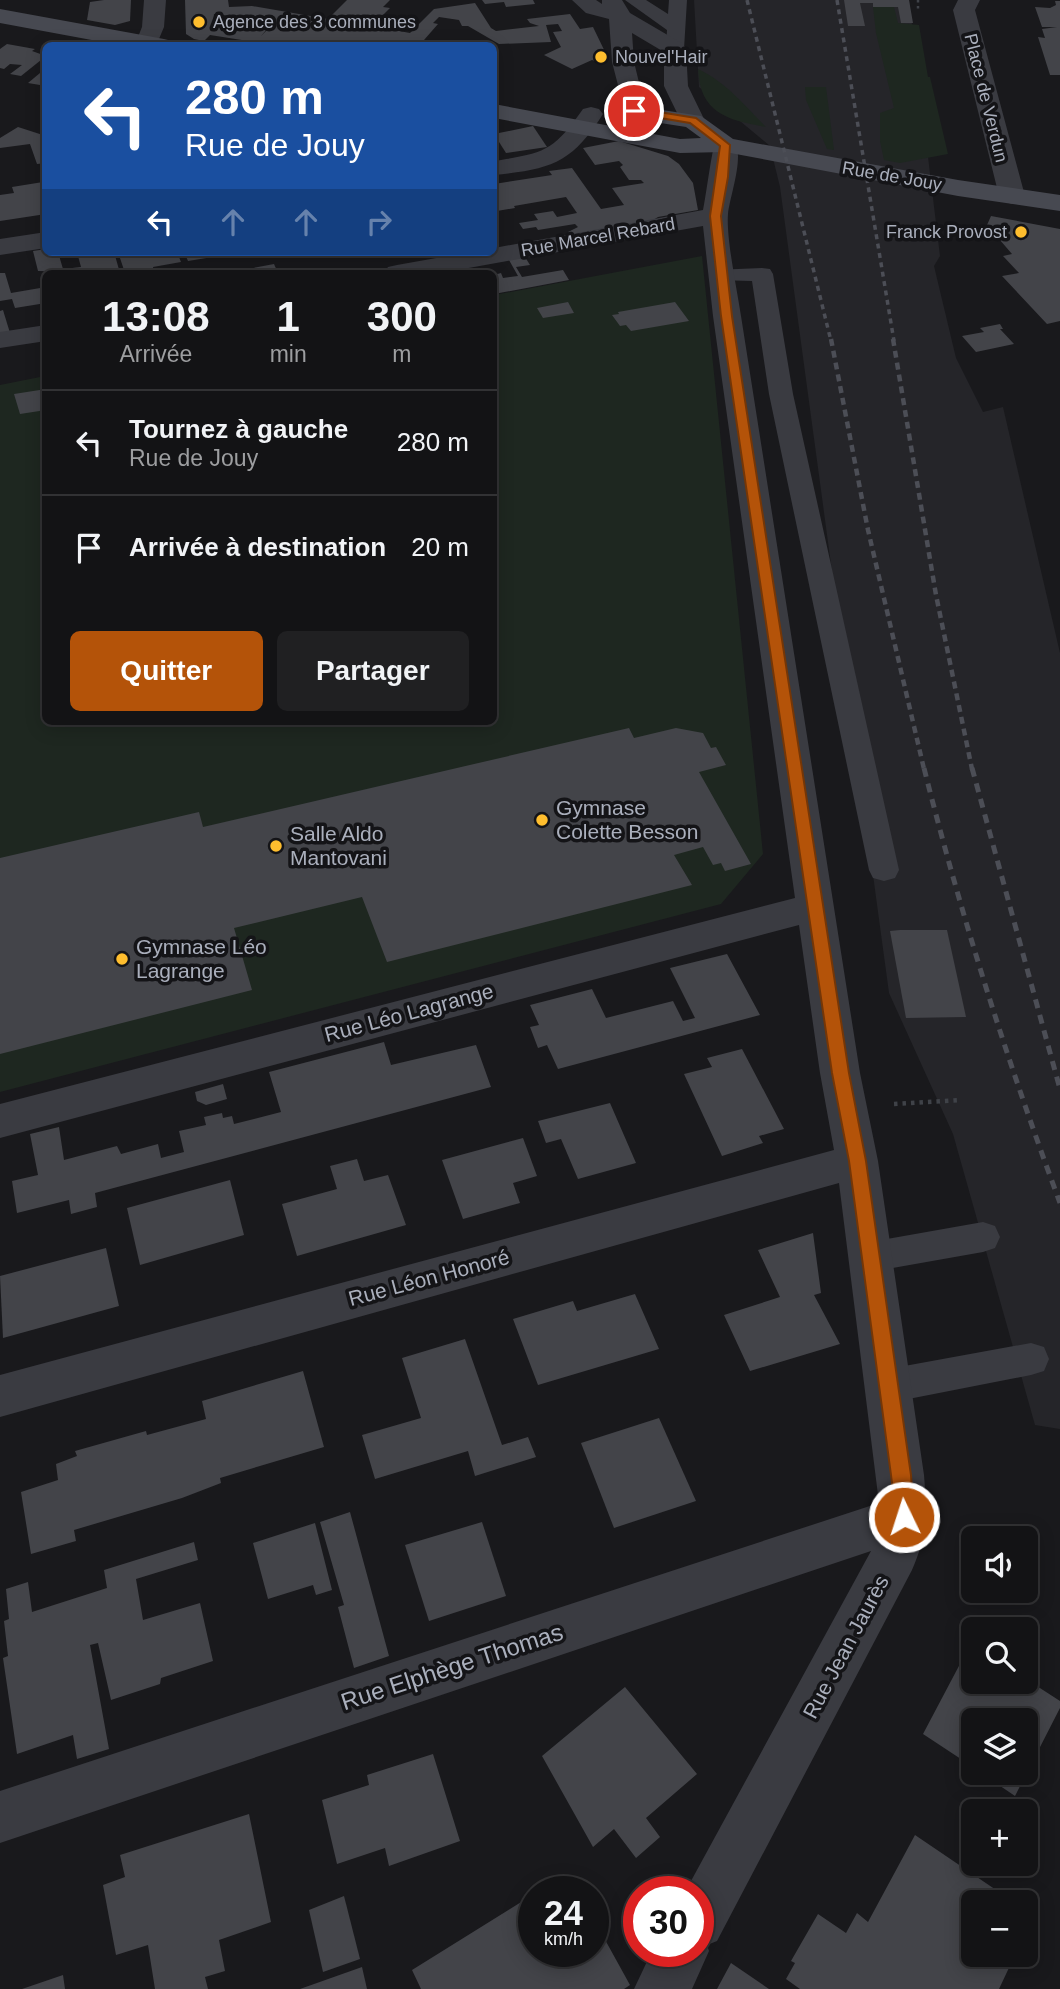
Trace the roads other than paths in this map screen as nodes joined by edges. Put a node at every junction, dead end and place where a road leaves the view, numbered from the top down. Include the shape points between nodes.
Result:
1 (155, 0) edge
2 (583, 0) edge
3 (678, 0) edge
4 (969, 0) edge
5 (621, 5) edge
6 (0, 16) edge
7 (675, 38) junction
8 (145, 42) edge
9 (156, 42) edge
10 (497, 100) edge
11 (497, 111) edge
12 (634, 111) junction
13 (693, 121) junction
14 (590, 124) junction
15 (725, 145) junction
16 (497, 167) edge
17 (1012, 196) junction
18 (1060, 203) edge
19 (716, 216) junction
20 (42, 241) edge
21 (0, 247) edge
22 (497, 255) edge
23 (492, 256) edge
24 (414, 270) edge
25 (722, 275) junction
26 (42, 333) edge
27 (0, 340) edge
28 (884, 870) dead end
29 (817, 906) junction
30 (0, 1121) edge
31 (857, 1161) junction
32 (983, 1237) dead end
33 (870, 1257) junction
34 (1031, 1359) dead end
35 (888, 1386) junction
36 (0, 1396) edge
37 (904, 1517) junction
38 (0, 1817) edge
39 (714, 1892) edge
40 (674, 1967) edge
41 (662, 1989) edge

1 - 9 street
2 - 5 street via 608,15
3 - 7 lane
4 - 17 street, Place de Verdun via 964,10
5 - 7 street via 658,42
5 - 12 street via 623,62
6 - 8 main road
7 - 13 street via 676,86
10 - 14 main road, Rue de Jouy
11 - 14 main road, Rue de Jouy
12 - 13 main road, Rue de Jouy
12 - 14 main road, Rue de Jouy via 617,110
13 - 14 main road
13 - 15 main road, Rue de Jouy
14 - 15 main road, Rue de Jouy via 680,146
14 - 16 street via 558,155
15 - 17 main road, Rue de Jouy
15 - 19 street, Rue Jean Jaurès
17 - 18 main road, Rue de Jouy
19 - 22 street, Rue Marcel Rebard
19 - 25 street, Rue Jean Jaurès
20 - 21 street
23 - 24 street, Rue Marcel Rebard
25 - 28 lane via 762,274 781,394
25 - 29 street, Rue Jean Jaurès
26 - 27 street
29 - 30 street, Rue Léo Lagrange
29 - 31 street, Rue Jean Jaurès
31 - 33 street, Rue Jean Jaurès
31 - 36 street, Rue Léon Honoré
32 - 33 lane
33 - 35 street, Rue Jean Jaurès
34 - 35 lane
35 - 37 street, Rue Jean Jaurès
37 - 38 street, Rue Elphège Thomas
37 - 39 street, Rue Jean Jaurès via 895,1554
40 - 41 street

